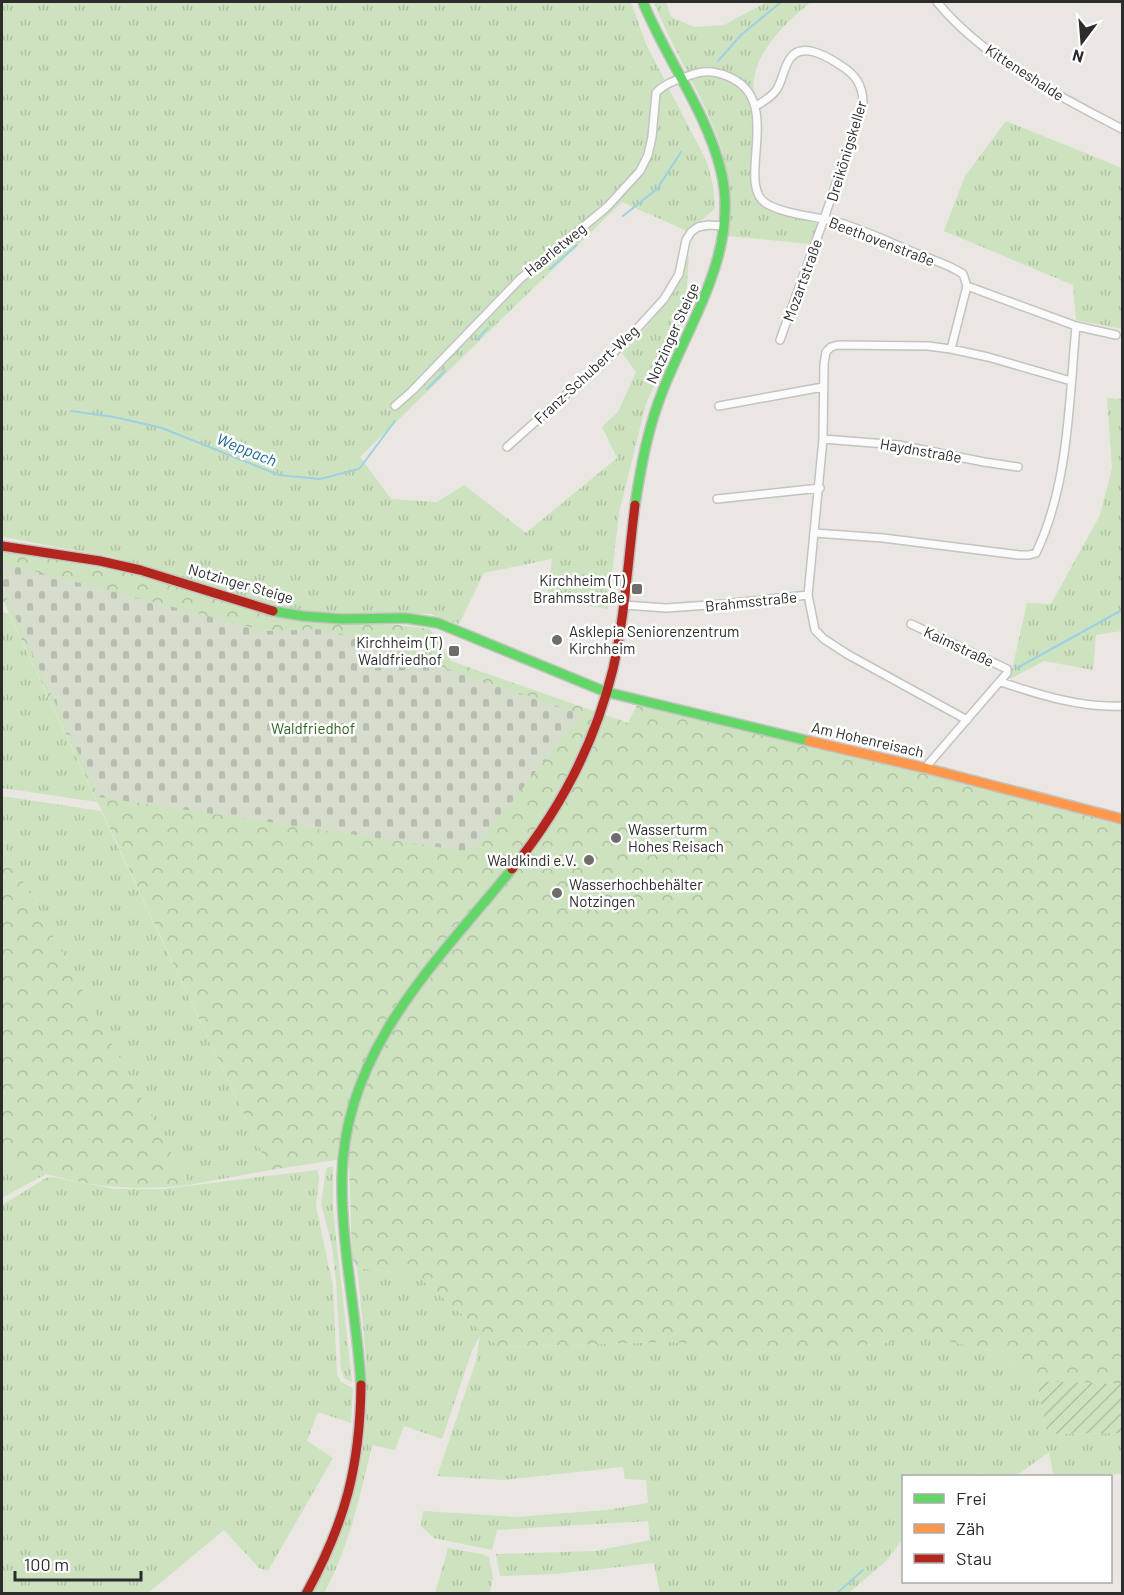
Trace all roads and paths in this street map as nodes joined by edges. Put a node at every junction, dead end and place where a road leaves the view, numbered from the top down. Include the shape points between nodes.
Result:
1 (643, 2) edge
2 (937, 2) edge
3 (680, 80) junction
4 (756, 106) junction
5 (1122, 129) edge
6 (824, 219) junction
7 (724, 226) junction
8 (967, 286) junction
9 (1076, 326) junction
10 (1116, 335) dead end
11 (780, 340) dead end
12 (951, 349) junction
13 (1071, 381) junction
14 (823, 387) junction
15 (395, 406) dead end
16 (719, 406) dead end
17 (824, 439) junction
18 (507, 447) dead end
19 (1018, 467) dead end
20 (820, 488) junction
21 (717, 499) dead end
22 (815, 532) junction
23 (2, 546) edge
24 (808, 595) junction
25 (624, 605) junction
26 (910, 624) dead end
27 (1002, 681) junction
28 (606, 692) junction
29 (1122, 706) edge
30 (968, 720) junction
31 (925, 768) junction
32 (1122, 819) edge
33 (306, 1593) edge

1 - 3 main road, Notzinger Steige
2 - 5 street, Kitteneshalde via 959,26 1017,70
3 - 4 street via 694,73 717,72 741,85
3 - 7 main road, Notzinger Steige via 707,129 720,167
3 - 15 street, Haarletweg via 656,93 648,155 631,182 607,207 520,279
4 - 6 street, Beethovenstraße via 758,195 769,205
4 - 6 street, Dreikönigskeller via 776,90 796,52 830,58 860,84 863,103
6 - 8 street, Beethovenstraße via 957,270
6 - 11 street, Mozartstraße
7 - 18 street, Franz-Schubert-Weg via 708,225 691,232 678,274 664,299 623,344
7 - 25 main road, Notzinger Steige via 715,273 652,422 638,487
8 - 9 street, Beethovenstraße
8 - 12 street
9 - 10 street, Beethovenstraße
9 - 13 street
12 - 13 street
12 - 14 street via 873,344 831,347 826,352
13 - 22 street via 1057,486 1036,553 1019,555
14 - 16 street
14 - 17 street
17 - 19 street, Haydnstraße via 899,445
17 - 20 street
20 - 21 street
20 - 22 street
22 - 24 street
23 - 28 main road, Notzinger Steige via 140,570 273,611 438,623
24 - 25 street, Brahmsstraße via 666,608
24 - 30 street, Brahmsstraße via 815,630 824,639
25 - 28 main road, Notzinger Steige
26 - 27 street, Kaimstraße via 1007,669
27 - 29 street via 1055,698
27 - 30 street
28 - 31 main road, Am Hohenreisach
28 - 33 main road, Notzinger Steige via 579,763 551,816 408,994 373,1051 355,1098 346,1131 341,1197 362,1371 362,1419 356,1466 344,1512
30 - 31 street
31 - 32 main road, Am Hohenreisach

